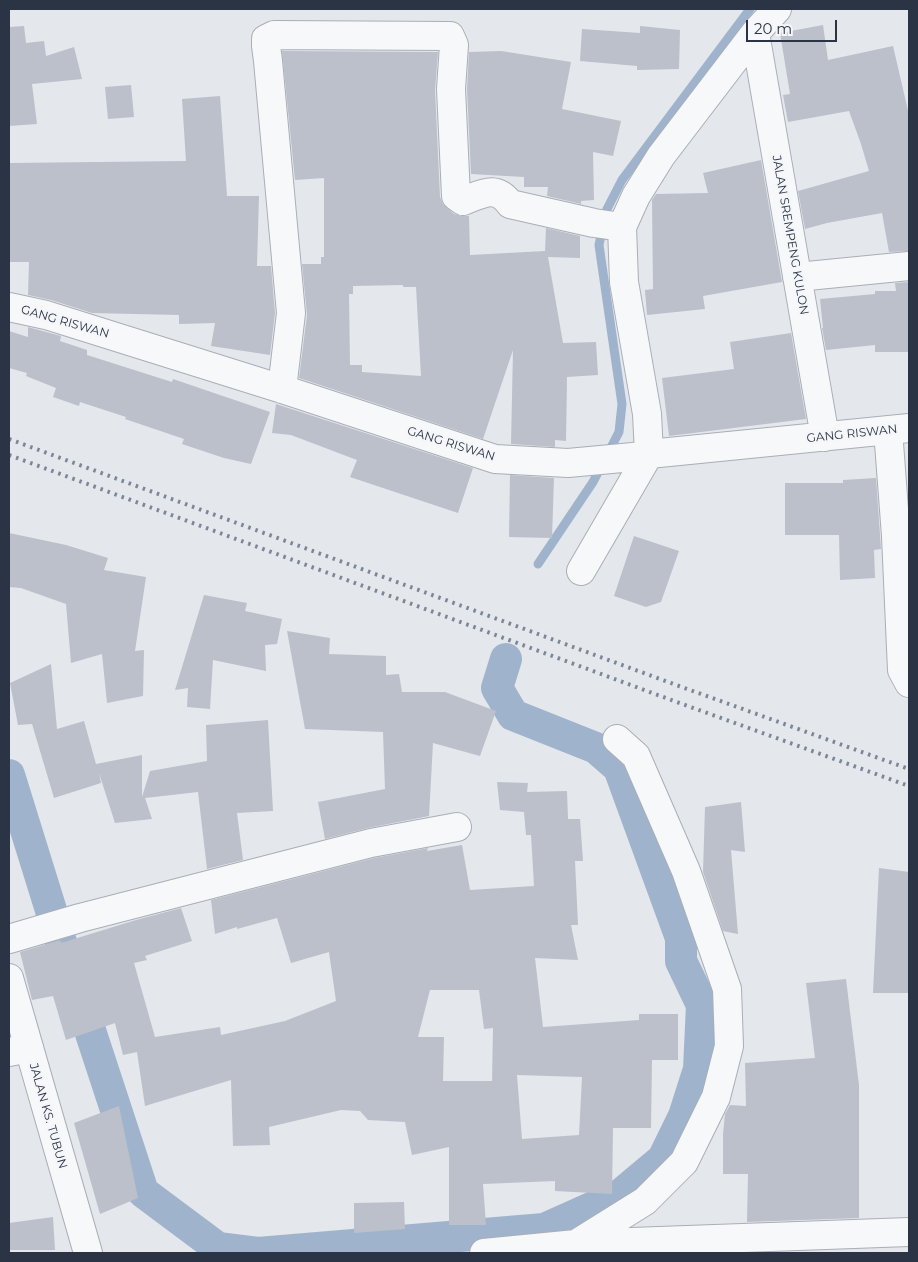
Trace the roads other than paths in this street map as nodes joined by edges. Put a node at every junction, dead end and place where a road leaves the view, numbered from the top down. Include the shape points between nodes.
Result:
1 (777, 9) edge
2 (755, 33) junction
3 (622, 227) junction
4 (909, 266) edge
5 (797, 277) junction
6 (9, 306) edge
7 (282, 389) junction
8 (899, 429) edge
9 (825, 437) junction
10 (641, 456) junction
11 (581, 571) dead end
12 (909, 683) edge
13 (617, 739) dead end
14 (457, 827) dead end
15 (9, 939) edge
16 (9, 978) edge
17 (19, 1050) edge
18 (909, 1232) edge
19 (576, 1244) junction
20 (88, 1253) edge
21 (484, 1253) edge

1 - 2 street
2 - 3 street via 661,156 636,196
2 - 5 street, JALAN SREMPENG KULON
3 - 7 street via 510,204 502,194 493,191 463,201 456,196 451,89 454,45 450,36 274,35 266,39 266,46 291,313
3 - 10 street via 624,282 647,414
4 - 5 street
5 - 9 street, JALAN SREMPENG KULON
6 - 7 street, GANG RISWAN
7 - 10 street, GANG RISWAN via 495,459 568,463
8 - 9 street, GANG RISWAN
8 - 12 street via 896,536 902,670
9 - 10 street, GANG RISWAN
10 - 11 street
13 - 19 street via 636,756 686,872 727,988 728,1046 716,1096 684,1162 644,1202
14 - 15 street via 371,843
16 - 17 street, JALAN KS. TUBUN
17 - 20 street, JALAN KS. TUBUN
18 - 19 street
19 - 21 street

